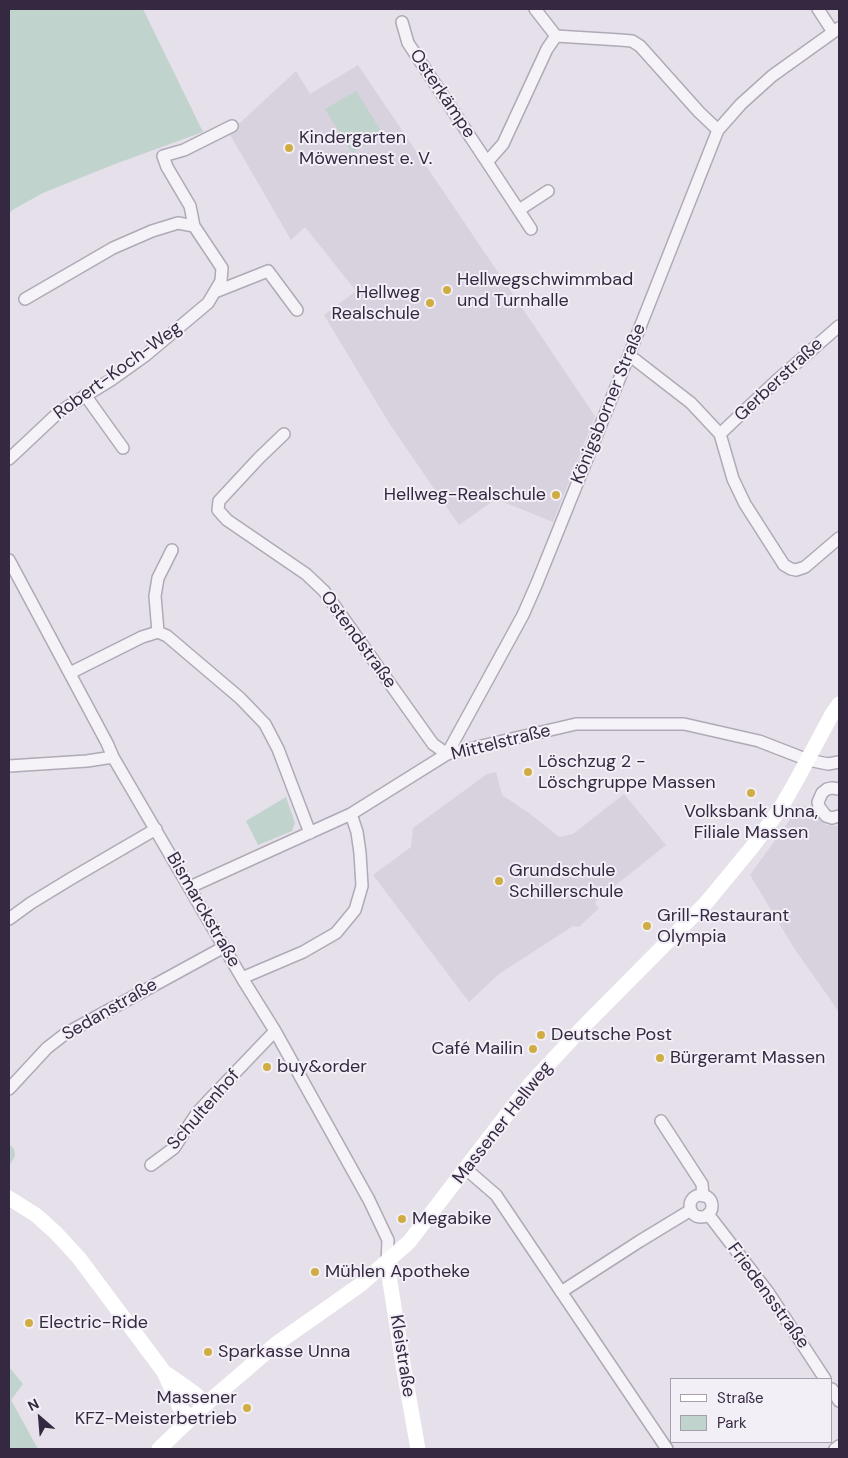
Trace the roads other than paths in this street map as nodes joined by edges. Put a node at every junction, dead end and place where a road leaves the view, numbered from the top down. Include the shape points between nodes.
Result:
1 (535, 9) edge
2 (818, 9) edge
3 (402, 22) dead end
4 (836, 30) edge
5 (556, 36) junction
6 (232, 126) dead end
7 (718, 130) junction
8 (487, 162) junction
9 (548, 191) dead end
10 (519, 210) junction
11 (194, 226) junction
12 (531, 229) dead end
13 (216, 292) junction
14 (25, 299) dead end
15 (297, 310) dead end
16 (839, 326) edge
17 (630, 355) junction
18 (85, 395) junction
19 (284, 434) dead end
20 (720, 434) junction
21 (123, 448) dead end
22 (9, 460) edge
23 (839, 538) edge
24 (172, 550) dead end
25 (9, 560) edge
26 (12, 575) edge
27 (158, 632) junction
28 (70, 673) junction
29 (839, 704) edge
30 (447, 754) junction
31 (113, 757) junction
32 (808, 760) junction
33 (839, 762) edge
34 (9, 766) edge
35 (839, 790) edge
36 (351, 814) junction
37 (839, 816) edge
38 (156, 829) junction
39 (310, 833) junction
40 (190, 887) junction
41 (9, 919) edge
42 (224, 947) junction
43 (242, 978) junction
44 (275, 1031) junction
45 (9, 1089) edge
46 (661, 1121) dead end
47 (151, 1165) dead end
48 (466, 1169) junction
49 (703, 1196) junction
50 (9, 1198) edge
51 (691, 1210) junction
52 (708, 1214) junction
53 (387, 1262) junction
54 (561, 1292) junction
55 (164, 1372) junction
56 (824, 1378) edge
57 (206, 1404) junction
58 (190, 1419) junction
59 (839, 1446) edge
60 (159, 1449) edge
61 (418, 1449) edge
62 (668, 1449) edge
63 (835, 1449) edge

1 - 5 street
2 - 4 street, Königsborner Straße
3 - 8 street, Osterkämpe via 408,43
4 - 7 street, Königsborner Straße via 772,76
5 - 7 street via 632,41
5 - 8 street via 503,144
6 - 11 street, Robert-Koch-Weg via 184,150 163,156 190,206
7 - 17 street, Königsborner Straße
8 - 10 street, Osterkämpe
9 - 10 street
10 - 12 street, Osterkämpe
11 - 13 street, Robert-Koch-Weg via 222,268
11 - 14 street via 178,223 152,231 113,248
13 - 15 street via 268,271
13 - 18 street, Robert-Koch-Weg via 208,303 146,355
16 - 20 street, Gerberstraße
17 - 20 street via 691,403
17 - 30 street, Königsborner Straße via 523,615
18 - 21 street
18 - 22 street, Robert-Koch-Weg via 59,412
19 - 30 street, Ostendstraße via 218,500 218,510 226,520 306,574 324,591 433,744
20 - 23 street via 733,479 745,504 784,565 796,570 805,566
24 - 27 street via 158,578 155,596
25 - 26 street, Bismarckstraße
26 - 28 street, Bismarckstraße
27 - 28 street
27 - 39 street via 167,636 240,698 265,724
28 - 31 street, Bismarckstraße
29 - 32 main road, Massener Hellweg
30 - 32 street, Mittelstraße via 576,724 657,723 684,724 760,741
30 - 36 street, Mittelstraße
31 - 34 street
31 - 38 street, Bismarckstraße
32 - 33 street, Mittelstraße via 828,764
32 - 48 main road, Massener Hellweg via 780,809 706,903 531,1083
35 - 37 street via 827,789 818,802 826,816
36 - 39 street, Mittelstraße
36 - 43 street via 357,832 362,886 355,910 336,933 303,952
38 - 40 street, Bismarckstraße
38 - 41 street
39 - 40 street, Mittelstraße
40 - 42 street, Bismarckstraße
42 - 43 street, Bismarckstraße
42 - 45 street, Sedanstraße via 65,1034 47,1048
43 - 44 street, Bismarckstraße
44 - 47 street, Schultenhof via 203,1106 174,1148
44 - 53 street, Bismarckstraße via 369,1200 388,1240
46 - 49 street, Friedensstraße via 702,1184
48 - 53 main road, Massener Hellweg via 414,1236
48 - 54 street via 496,1195
49 - 51 street via 694,1198
49 - 52 street, Friedensstraße via 711,1202
50 - 55 main road via 36,1215 79,1258
51 - 52 street via 699,1217
51 - 54 street
52 - 56 street, Friedensstraße via 768,1292
53 - 57 main road, Massener Hellweg via 276,1344
53 - 61 main road, Kleistraße
54 - 62 street
55 - 57 main road
55 - 58 main road via 179,1406
57 - 58 main road, Massener Hellweg
58 - 60 main road, Massener Hellweg
59 - 63 street

